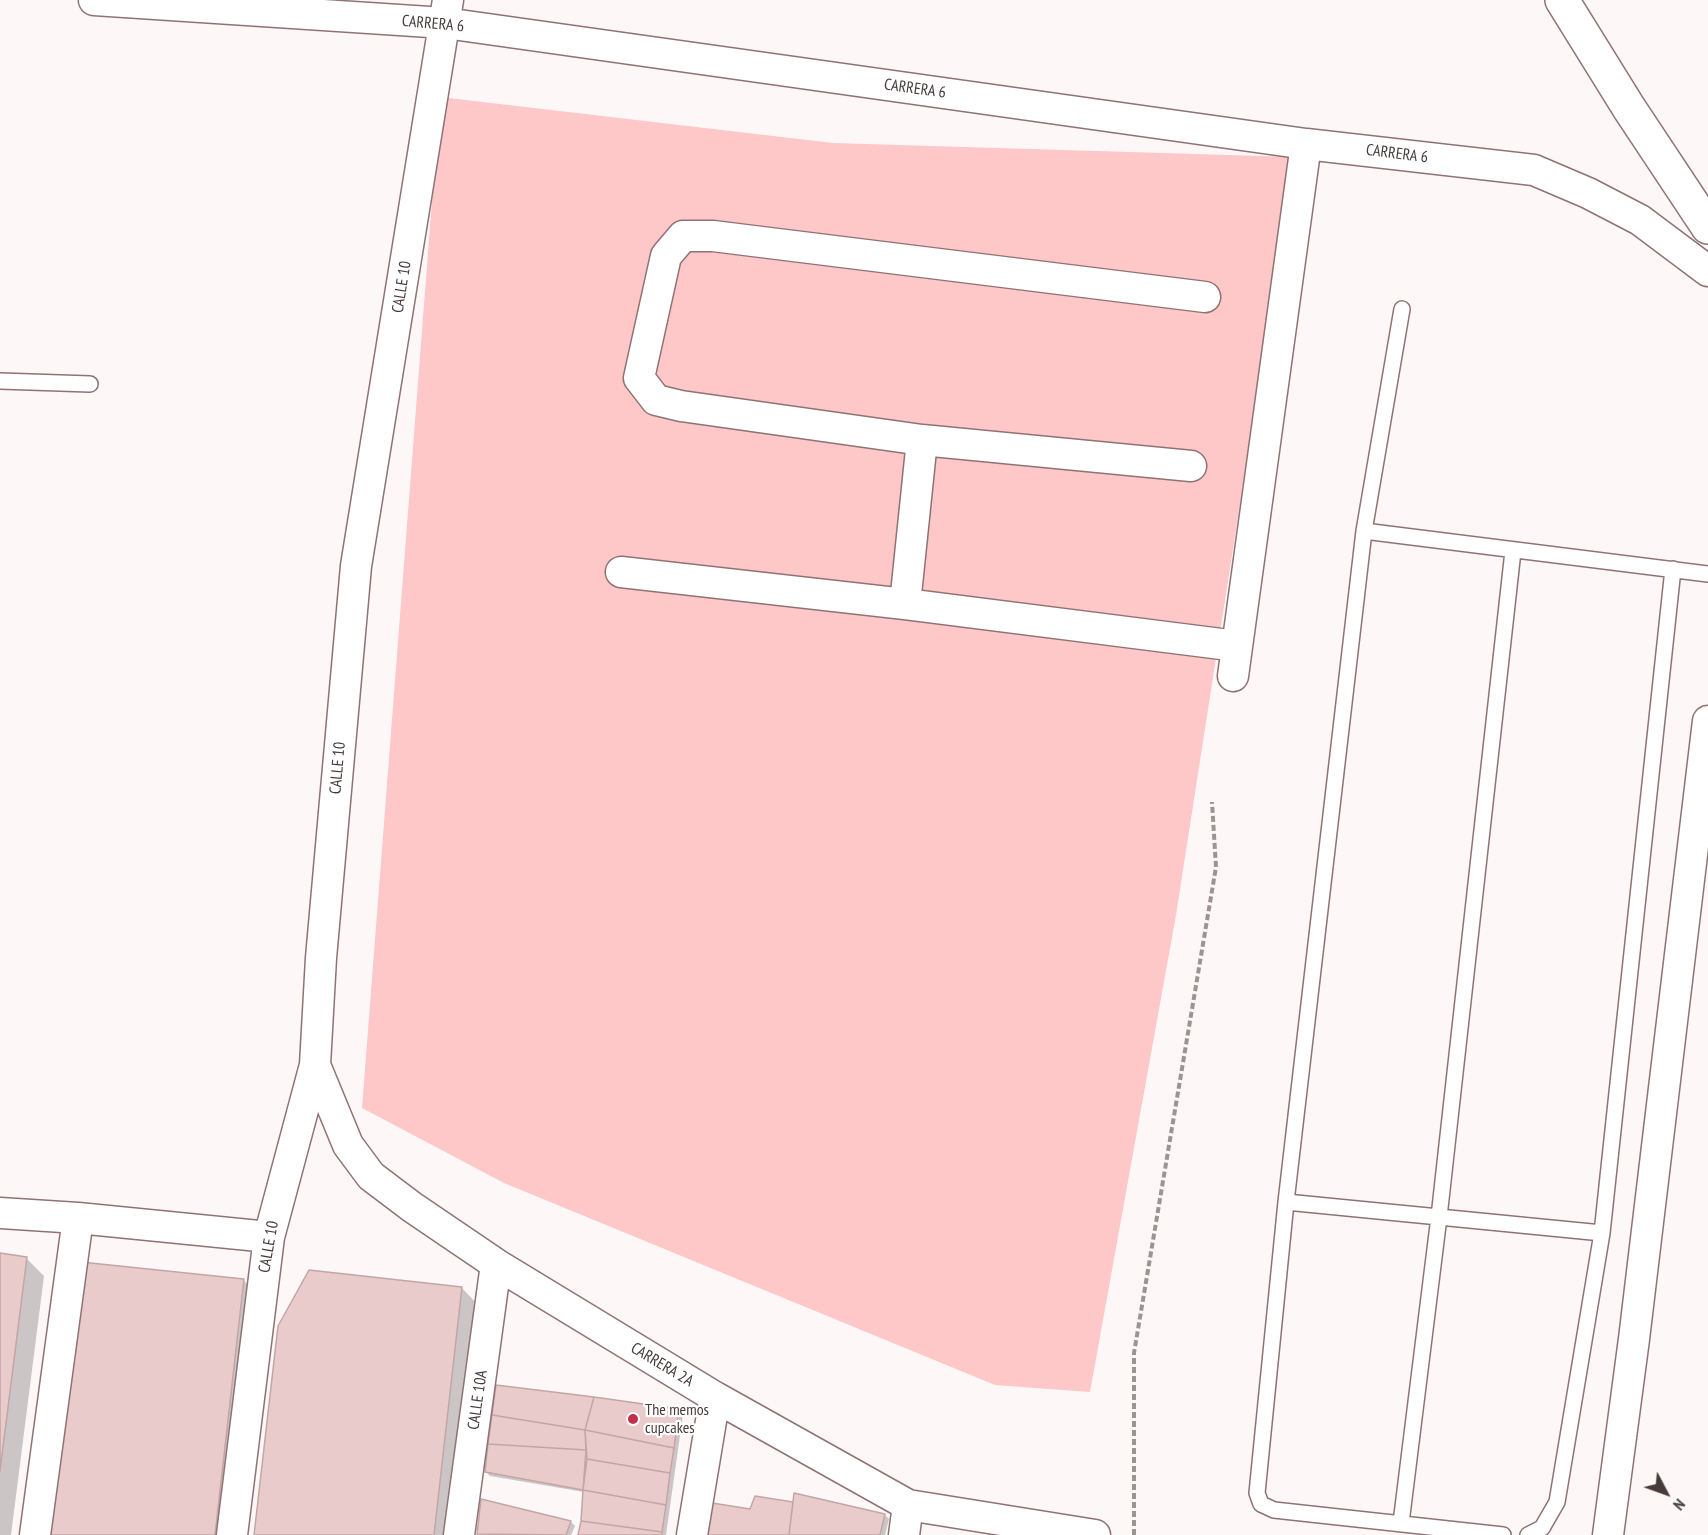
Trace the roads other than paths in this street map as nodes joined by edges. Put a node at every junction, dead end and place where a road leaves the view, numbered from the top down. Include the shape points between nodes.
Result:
1 (94, 0) edge
2 (1562, 0) edge
3 (447, 12) edge
4 (1306, 144) junction
5 (1708, 227) edge
6 (1708, 271) edge
7 (1205, 297) dead end
8 (1402, 309) dead end
9 (0, 381) edge
10 (90, 384) dead end
11 (922, 440) junction
12 (1191, 466) dead end
13 (1364, 531) junction
14 (1514, 551) junction
15 (1673, 569) junction
16 (621, 572) dead end
17 (1708, 574) edge
18 (905, 604) junction
19 (1237, 646) junction
20 (1233, 676) dead end
21 (1708, 721) edge
22 (315, 1065) junction
23 (1286, 1202) junction
24 (0, 1213) edge
25 (78, 1218) junction
26 (1439, 1218) junction
27 (1602, 1233) junction
28 (269, 1237) junction
29 (496, 1264) junction
30 (716, 1397) junction
31 (908, 1505) junction
32 (1401, 1523) junction
33 (35, 1535) edge
34 (232, 1535) edge
35 (459, 1535) edge
36 (692, 1535) edge
37 (904, 1535) edge
38 (1095, 1535) edge
39 (1503, 1535) edge
40 (1528, 1535) edge
41 (1608, 1535) edge

1 - 3 street, CARRERA 6
2 - 5 highway
3 - 4 street, CARRERA 6
3 - 22 street, CALLE 10 via 356,566
4 - 6 street, CARRERA 6 via 1534,170 1640,220
4 - 19 street
7 - 11 street via 712,236 683,236 666,256 639,378 656,400
8 - 13 lane
9 - 10 lane
11 - 12 street
11 - 18 street
13 - 14 lane
13 - 23 lane
14 - 15 lane
14 - 26 lane
15 - 17 lane
15 - 27 lane
16 - 18 street
18 - 19 street
19 - 20 street
21 - 41 street
22 - 28 street, CALLE 10
22 - 29 street, CARRERA 2A via 348,1145 371,1176
23 - 26 lane
23 - 32 lane via 1257,1493 1261,1504 1274,1510
24 - 25 street
25 - 28 street
25 - 33 street
26 - 27 lane
26 - 32 lane
27 - 40 lane via 1557,1502 1542,1528
28 - 34 street, CALLE 10
29 - 30 street, CARRERA 2A
29 - 35 street, CALLE 10A
30 - 31 street, CARRERA 2A
30 - 36 street
31 - 37 street
31 - 38 street, CARRERA 2A
32 - 39 lane

